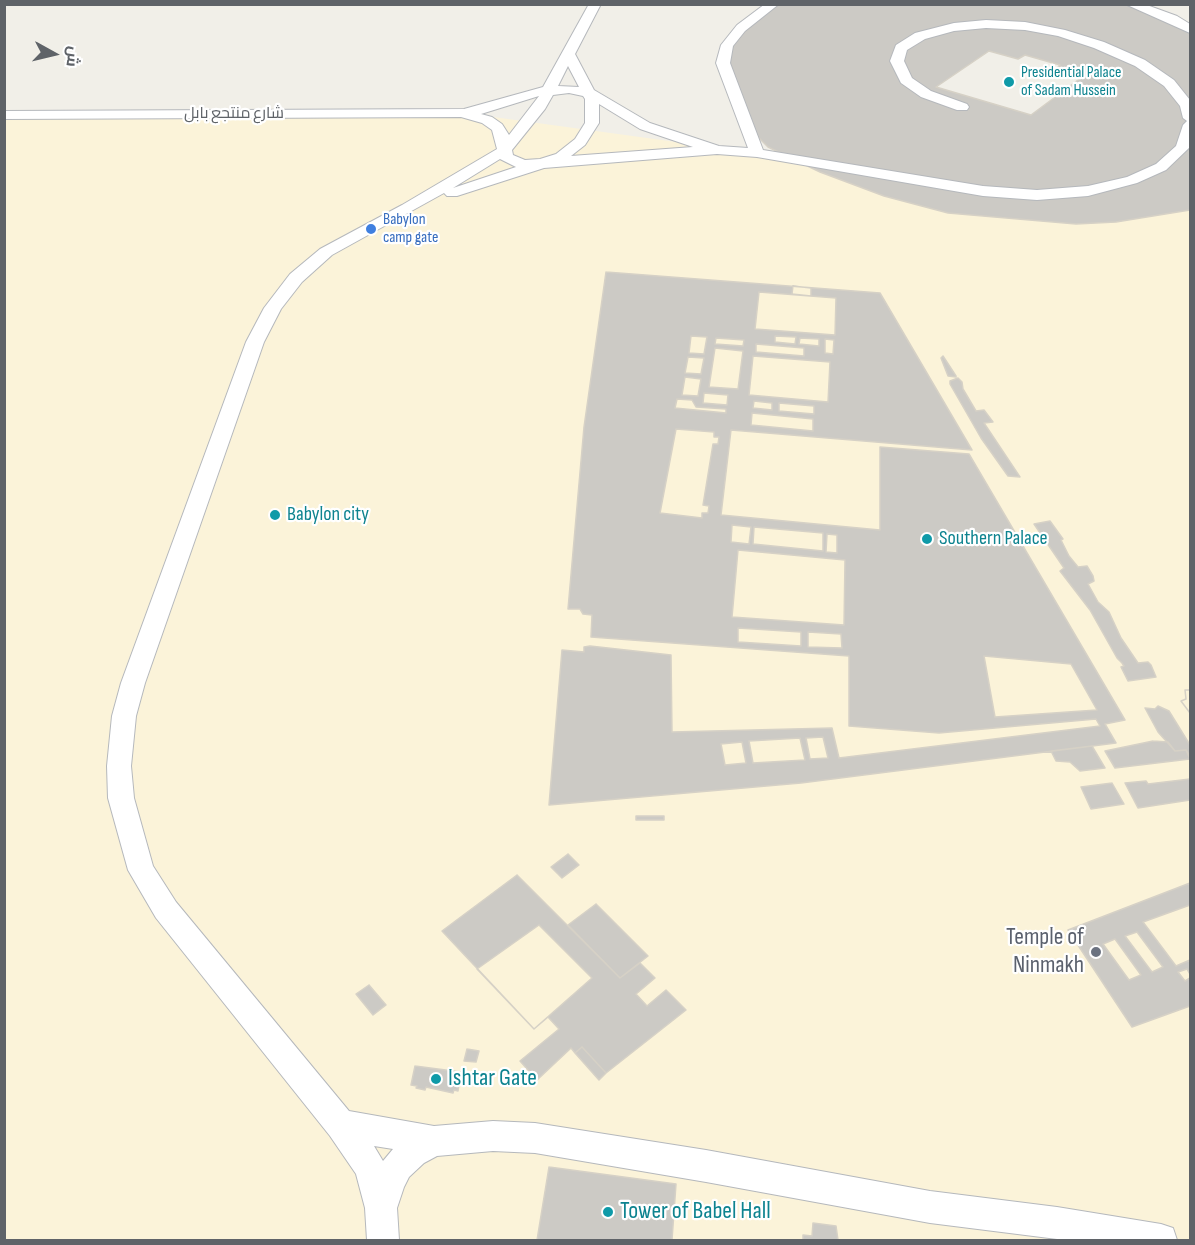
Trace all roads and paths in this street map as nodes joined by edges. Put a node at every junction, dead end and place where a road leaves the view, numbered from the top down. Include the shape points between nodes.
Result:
1 (595, 4) edge
2 (773, 4) edge
3 (1131, 4) edge
4 (1191, 29) edge
5 (568, 53) junction
6 (549, 89) junction
7 (591, 93) junction
8 (962, 107) dead end
9 (464, 113) junction
10 (4, 115) edge
11 (1191, 118) edge
12 (1191, 125) edge
13 (717, 150) junction
14 (504, 151) junction
15 (757, 153) junction
16 (539, 165) junction
17 (408, 208) junction
18 (341, 1125) junction
19 (434, 1141) junction
20 (381, 1208) junction
21 (383, 1240) edge
22 (1161, 1240) edge

1 - 5 street
2 - 15 street via 726,45 723,63
3 - 4 street
5 - 6 street
5 - 7 street
6 - 7 street
6 - 9 street, شارع منتجع بابل
6 - 14 street via 531,120
7 - 13 street via 645,126
7 - 16 street via 593,114 588,132 572,150
8 - 11 street via 926,94 906,80 897,61 901,48 920,36 954,27 1025,26 1061,33 1140,63 1169,83 1187,105
9 - 10 street, شارع منتجع بابل
9 - 14 street, شارع منتجع بابل via 497,127
12 - 15 street via 1183,148 1161,167 1132,180 1088,190 1037,195 983,191
13 - 15 street
13 - 16 street
14 - 16 street via 513,161
14 - 17 street
16 - 17 street
17 - 18 street via 315,259 284,292 263,324 134,683 120,751 124,814 135,855 149,885
18 - 19 street
18 - 20 street via 370,1167
19 - 20 street via 398,1166
19 - 22 street via 493,1136 535,1138 930,1207
20 - 21 street

